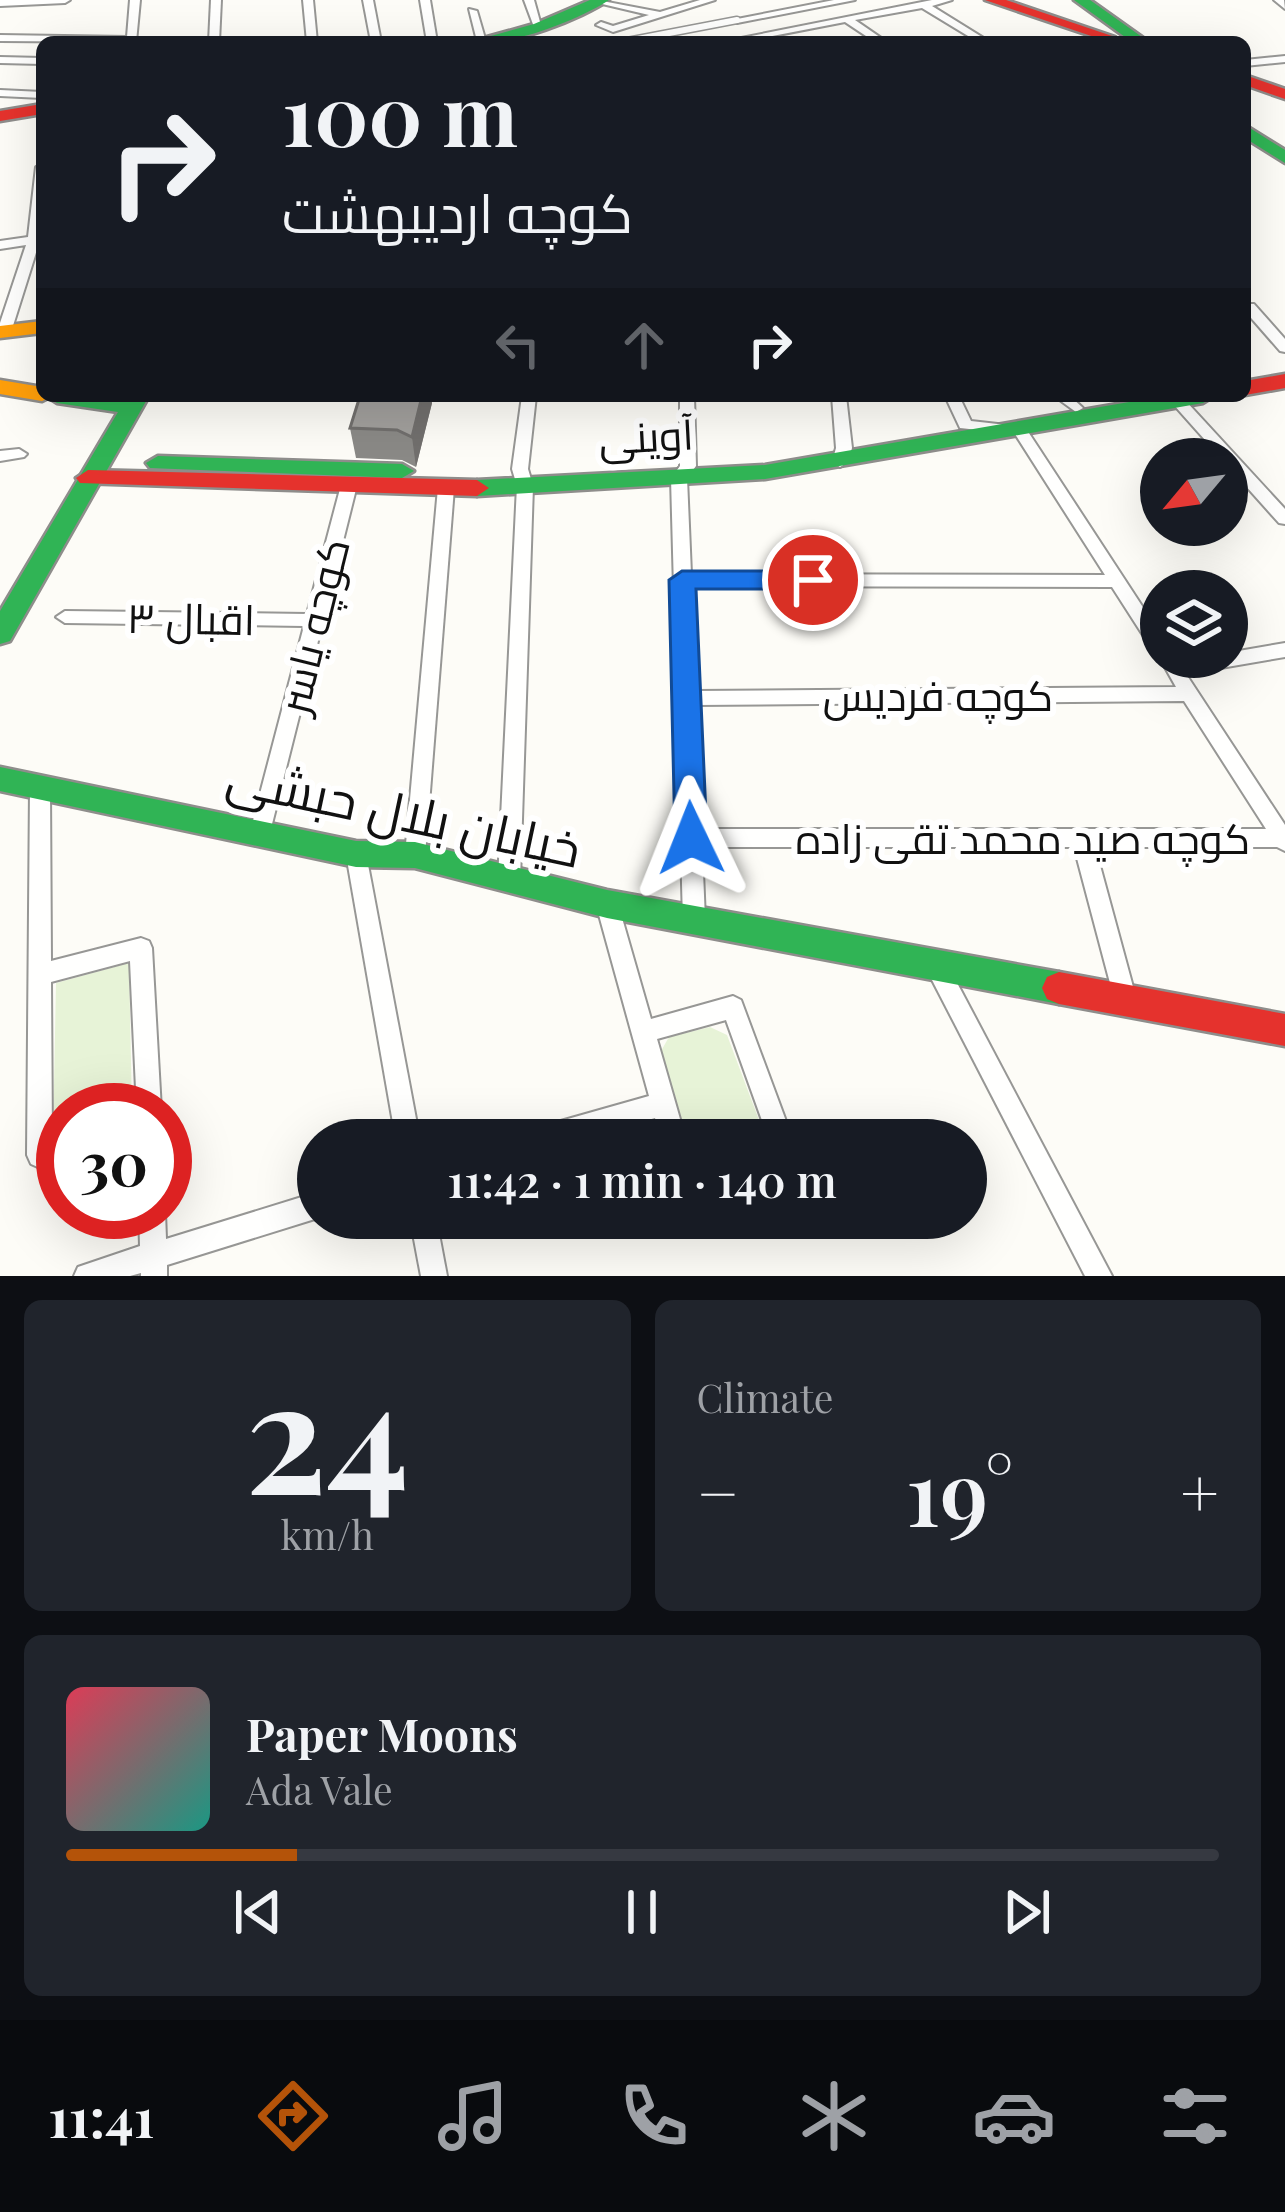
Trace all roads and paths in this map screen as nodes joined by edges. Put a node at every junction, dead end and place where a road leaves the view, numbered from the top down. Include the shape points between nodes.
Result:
1 (63, 0) edge
2 (135, 0) edge
3 (216, 0) edge
4 (308, 0) edge
5 (368, 0) edge
6 (424, 0) edge
7 (709, 0) edge
8 (850, 0) edge
9 (947, 0) edge
10 (992, 0) edge
11 (1058, 0) edge
12 (1081, 0) edge
13 (0, 3) edge
14 (924, 5) junction
15 (601, 9) edge
16 (472, 11) dead end
17 (667, 16) junction
18 (846, 19) junction
19 (737, 20) junction
20 (1114, 25) edge
21 (500, 35) edge
22 (763, 35) junction
23 (131, 36) edge
24 (214, 36) edge
25 (312, 36) edge
26 (375, 36) edge
27 (431, 36) edge
28 (653, 36) edge
29 (758, 36) edge
30 (873, 36) edge
31 (975, 36) edge
32 (0, 38) edge
33 (36, 39) edge
34 (1285, 59) edge
35 (0, 60) edge
36 (36, 61) edge
37 (1251, 62) edge
38 (1251, 82) edge
39 (0, 93) edge
40 (1285, 94) edge
41 (36, 95) edge
42 (36, 110) edge
43 (0, 116) edge
44 (1251, 118) edge
45 (1251, 133) edge
46 (1283, 150) edge
47 (1251, 158) edge
48 (36, 239) edge
49 (36, 244) edge
50 (0, 245) edge
51 (1251, 309) edge
52 (36, 328) edge
53 (2, 332) edge
54 (1285, 348) edge
55 (1285, 368) edge
56 (1251, 374) edge
57 (1285, 381) edge
58 (0, 387) edge
59 (1251, 387) edge
60 (36, 393) edge
61 (135, 402) edge
62 (528, 402) edge
63 (687, 402) edge
64 (839, 402) edge
65 (955, 402) edge
66 (1068, 402) edge
67 (1162, 402) edge
68 (1185, 402) edge
69 (965, 425) junction
70 (1020, 430) junction
71 (20, 454) dead end
72 (842, 455) junction
73 (0, 456) edge
74 (93, 470) junction
75 (683, 472) junction
76 (522, 477) junction
77 (446, 488) junction
78 (348, 489) junction
79 (1285, 519) edge
80 (682, 580) junction
81 (1118, 581) junction
82 (1140, 616) edge
83 (65, 617) dead end
84 (317, 620) junction
85 (3, 622) edge
86 (1285, 650) edge
87 (1248, 654) edge
88 (1180, 678) edge
89 (1190, 694) junction
90 (686, 698) junction
91 (0, 779) edge
92 (40, 788) junction
93 (260, 832) junction
94 (691, 838) junction
95 (1284, 840) edge
96 (1083, 842) junction
97 (356, 854) junction
98 (415, 855) junction
99 (509, 880) junction
100 (607, 904) junction
101 (694, 920) junction
102 (938, 969) junction
103 (42, 974) junction
104 (1125, 998) junction
105 (1285, 1030) edge
106 (643, 1032) junction
107 (48, 1083) edge
108 (147, 1083) edge
109 (663, 1104) junction
110 (404, 1119) edge
111 (610, 1119) edge
112 (668, 1119) edge
113 (773, 1119) edge
114 (297, 1213) edge
115 (427, 1239) edge
116 (154, 1266) edge
117 (88, 1276) edge
118 (434, 1276) edge
119 (1099, 1276) edge

1 - 13 street
2 - 23 street
3 - 24 street
4 - 25 street
5 - 26 street
6 - 27 street
7 - 17 street
7 - 19 street
8 - 19 street
9 - 14 street
10 - 20 street
11 - 20 street
12 - 20 street
14 - 18 street
14 - 31 street
15 - 17 street
15 - 17 street via 613,29
15 - 21 street
16 - 21 street
18 - 22 street
18 - 30 street
19 - 22 street
19 - 28 lane
22 - 29 street
32 - 33 street
34 - 37 street
35 - 36 street
38 - 40 street
39 - 41 street
42 - 43 street
44 - 46 street
45 - 46 street
46 - 47 street
48 - 50 street
49 - 53 street
51 - 54 street
52 - 53 street
55 - 56 street
57 - 59 street
58 - 60 street
61 - 74 street
62 - 76 street
63 - 75 street
64 - 72 street
65 - 69 street
66 - 69 street, آوینی
67 - 70 street, آوینی
68 - 79 street
69 - 70 street
69 - 72 street, آوینی
70 - 72 street, آوینی
70 - 81 street
71 - 73 street
72 - 75 street, آوینی
74 - 76 street, آوینی
74 - 78 street, آوینی
74 - 85 street
75 - 76 street, آوینی
75 - 80 street
76 - 77 street, آوینی
76 - 99 street
77 - 78 street, آوینی
77 - 98 street
78 - 84 street, کوچه یاسر
80 - 81 street
80 - 90 street
81 - 82 street
83 - 84 street, اقبال ۳
84 - 93 street, کوچه یاسر
86 - 87 street
88 - 89 street
89 - 90 street, کوچه فردیس
89 - 95 street
90 - 94 street
91 - 92 street, خیابان بلال حبشی
92 - 93 street, خیابان بلال حبشی
92 - 103 street
93 - 97 street, خیابان بلال حبشی
94 - 96 street, کوچه صید محمد تقی زاده
94 - 101 street
95 - 96 street, کوچه صید محمد تقی زاده
96 - 104 street
97 - 98 street, خیابان بلال حبشی
97 - 110 street
98 - 99 street, خیابان بلال حبشی
99 - 100 street, خیابان بلال حبشی
100 - 101 street, خیابان بلال حبشی
100 - 106 street
101 - 102 street, خیابان بلال حبشی
102 - 104 street, خیابان بلال حبشی
102 - 119 street
103 - 107 street
103 - 108 street via 141,948
104 - 105 street, خیابان بلال حبشی
106 - 109 street
106 - 113 street via 733,1007
109 - 111 street
109 - 112 street
114 - 116 street
115 - 118 street
116 - 117 street

